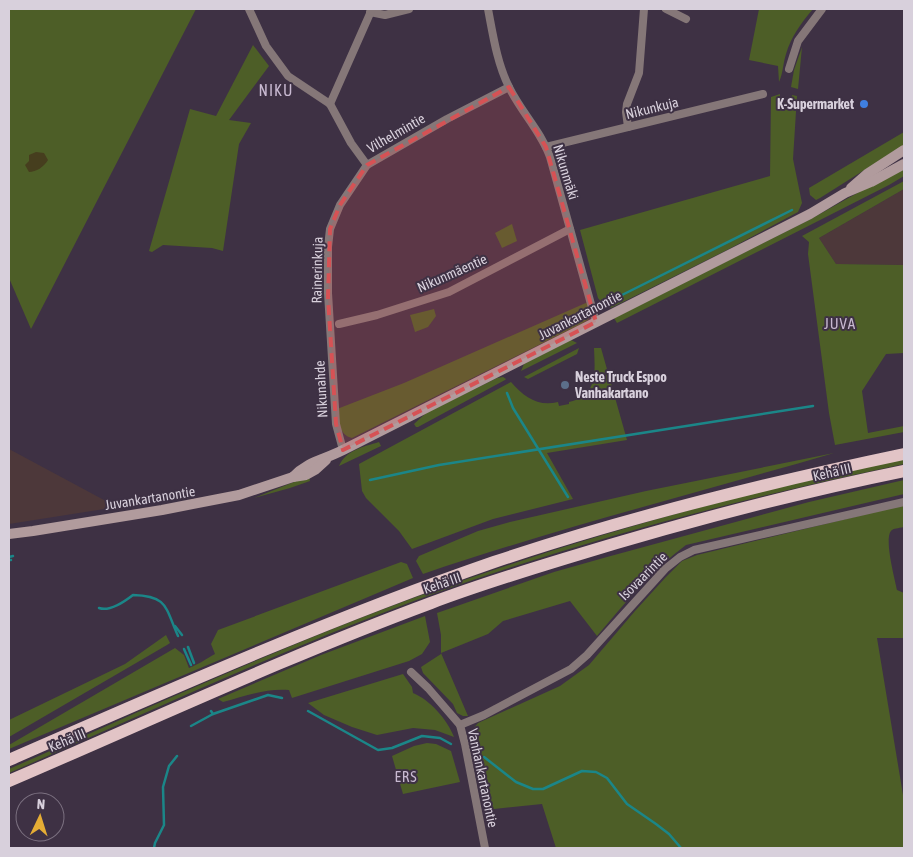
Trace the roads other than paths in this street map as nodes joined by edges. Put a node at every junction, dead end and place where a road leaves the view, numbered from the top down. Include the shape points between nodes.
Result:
1 (249, 9) edge
2 (409, 9) edge
3 (488, 9) edge
4 (644, 9) edge
5 (666, 9) edge
6 (822, 9) edge
7 (371, 10) edge
8 (686, 19) dead end
9 (789, 69) dead end
10 (509, 88) junction
11 (763, 94) dead end
12 (330, 104) junction
13 (628, 127) junction
14 (546, 147) junction
15 (904, 150) edge
16 (904, 164) edge
17 (367, 165) junction
18 (845, 193) junction
19 (570, 230) junction
20 (596, 322) junction
21 (334, 325) junction
22 (344, 450) junction
23 (904, 454) edge
24 (904, 471) edge
25 (904, 502) edge
26 (9, 534) edge
27 (411, 672) dead end
28 (460, 725) junction
29 (9, 760) edge
30 (9, 781) edge
31 (485, 848) edge

1 - 12 street, Vilhelmintie via 266,46 288,76
2 - 7 street via 385,15
3 - 10 street, Nikunmäki
4 - 13 street via 639,73 627,104
5 - 8 street
6 - 9 street via 798,40
7 - 12 street
10 - 14 street, Nikunmäki
10 - 17 street, Vilhelmintie via 447,118
11 - 13 street, Nikunkuja
12 - 17 street, Vilhelmintie
13 - 14 street, Nikunkuja
14 - 19 street, Nikunmäki
15 - 18 main road, Juvankartanontie
16 - 18 main road, Juvankartanontie
17 - 21 street, Rainerinkuja via 340,205 330,229 328,248
18 - 20 main road, Juvankartanontie via 810,214
19 - 20 street, Nikunmäki
19 - 21 street, Nikunmäentie via 449,292 378,315
20 - 22 main road, Juvankartanontie
21 - 22 street, Nikunahde via 336,424
22 - 26 main road, Juvankartanontie via 306,475 258,490 210,502
23 - 29 highway, Kehä III via 720,496 495,562 353,614
24 - 30 highway, Kehä III via 633,538 432,602 258,672
25 - 28 street, Isovaarintie via 694,550 680,557 570,669
27 - 28 street, Vanhankartanontie
28 - 31 street, Vanhankartanontie

